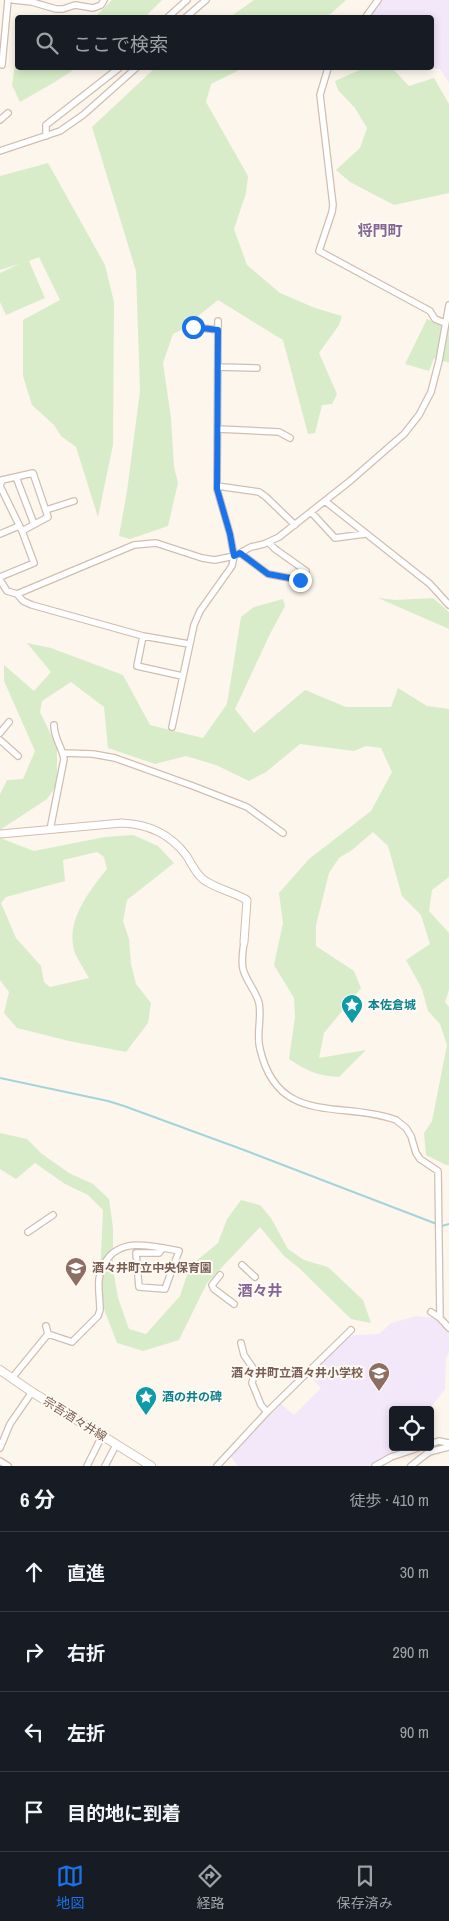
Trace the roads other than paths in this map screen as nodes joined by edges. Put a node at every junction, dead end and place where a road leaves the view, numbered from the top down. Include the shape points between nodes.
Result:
1 (8, 0) edge
2 (13, 0) edge
3 (104, 0) edge
4 (188, 0) edge
5 (206, 0) edge
6 (378, 0) edge
7 (43, 2) edge
8 (170, 15) edge
9 (188, 15) edge
10 (367, 15) edge
11 (2, 65) dead end
12 (116, 70) edge
13 (134, 70) edge
14 (327, 70) edge
15 (8, 114) dead end
16 (0, 120) edge
17 (46, 136) junction
18 (0, 151) edge
19 (449, 305) edge
20 (218, 321) dead end
21 (445, 323) junction
22 (193, 327) dead end
23 (218, 330) junction
24 (218, 367) junction
25 (257, 368) dead end
26 (218, 429) junction
27 (290, 438) dead end
28 (16, 477) junction
29 (217, 486) junction
30 (0, 489) edge
31 (74, 501) dead end
32 (325, 501) junction
33 (46, 510) junction
34 (311, 512) junction
35 (34, 524) junction
36 (295, 525) junction
37 (21, 529) junction
38 (0, 534) edge
39 (365, 534) junction
40 (269, 542) junction
41 (237, 554) junction
42 (0, 580) edge
43 (17, 594) junction
44 (449, 605) edge
45 (143, 636) junction
46 (189, 644) junction
47 (182, 676) junction
48 (9, 722) dead end
49 (54, 725) dead end
50 (172, 727) dead end
51 (0, 733) edge
52 (0, 740) edge
53 (63, 753) junction
54 (18, 756) dead end
55 (50, 830) junction
56 (283, 833) dead end
57 (0, 834) edge
58 (244, 942) joint
59 (53, 1215) dead end
60 (28, 1232) dead end
61 (163, 1248) junction
62 (242, 1265) dead end
63 (220, 1275) dead end
64 (255, 1277) dead end
65 (234, 1304) dead end
66 (431, 1312) dead end
67 (440, 1318) junction
68 (46, 1326) dead end
69 (449, 1328) edge
70 (351, 1330) dead end
71 (48, 1334) junction
72 (241, 1343) dead end
73 (0, 1370) edge
74 (12, 1378) junction
75 (32, 1392) junction
76 (267, 1412) junction
77 (102, 1436) junction
78 (434, 1443) edge
79 (449, 1443) edge
80 (116, 1445) junction
81 (449, 1447) edge
82 (0, 1448) edge
83 (409, 1451) edge
84 (0, 1461) edge
85 (8, 1466) edge
86 (87, 1466) edge
87 (105, 1466) edge
88 (151, 1466) edge
89 (217, 1466) edge
90 (376, 1466) edge
91 (411, 1466) edge

1 - 11 street
2 - 7 street
3 - 7 street via 92,8 75,5 63,9
4 - 8 street
5 - 9 street
6 - 10 street
12 - 17 street via 46,125
13 - 17 street via 74,122
14 - 21 street via 320,95 333,205 319,251 430,311 435,319
15 - 16 street
17 - 18 street
19 - 21 street
20 - 23 street
21 - 32 street via 431,392 419,416 404,434
22 - 23 street
23 - 24 street
24 - 25 street
24 - 26 street
26 - 27 street via 279,432
26 - 29 street
28 - 30 street via 2,480
28 - 33 street via 33,473
28 - 35 street
29 - 36 street via 259,492
29 - 41 street
30 - 37 street
31 - 33 street
32 - 34 street
32 - 39 street
33 - 35 street via 48,517
34 - 36 street
34 - 39 street via 335,538
35 - 37 street
36 - 40 street
37 - 38 street
37 - 42 street via 34,563
39 - 44 street via 430,584
40 - 41 street
40 - 41 street via 305,569 300,580 268,574
41 - 43 street via 215,560 156,543 134,545
41 - 46 street via 200,611
42 - 43 street via 7,591
43 - 45 street via 32,605
45 - 46 street
45 - 47 street via 137,666
46 - 47 street
47 - 50 street
48 - 51 street
49 - 53 street via 54,735
52 - 54 street
53 - 55 street
53 - 56 street via 115,758 193,786 246,807
55 - 57 street
55 - 58 street via 129,823 161,832 181,850 203,878 247,900
58 - 67 street via 243,970 259,1003 260,1048 275,1084 283,1093 311,1106 396,1120 411,1136 420,1159 438,1171
59 - 60 street
61 - 61 street via 179,1251 165,1289 139,1287 136,1253 159,1253
61 - 71 street via 133,1245 111,1254 99,1277 98,1316 72,1342
62 - 64 street
63 - 65 street via 212,1285
66 - 67 street
67 - 69 street
68 - 71 street
70 - 76 street
71 - 74 street
72 - 76 street via 244,1355 255,1371 252,1383
73 - 74 main road, 宗吾酒々井線
74 - 75 main road, 宗吾酒々井線
75 - 77 main road, 宗吾酒々井線
75 - 82 street via 10,1424
76 - 89 street
77 - 80 main road, 宗吾酒々井線
77 - 86 street
78 - 79 street
80 - 87 street
80 - 88 main road, 宗吾酒々井線
81 - 91 street via 429,1452
83 - 90 street
84 - 85 street

